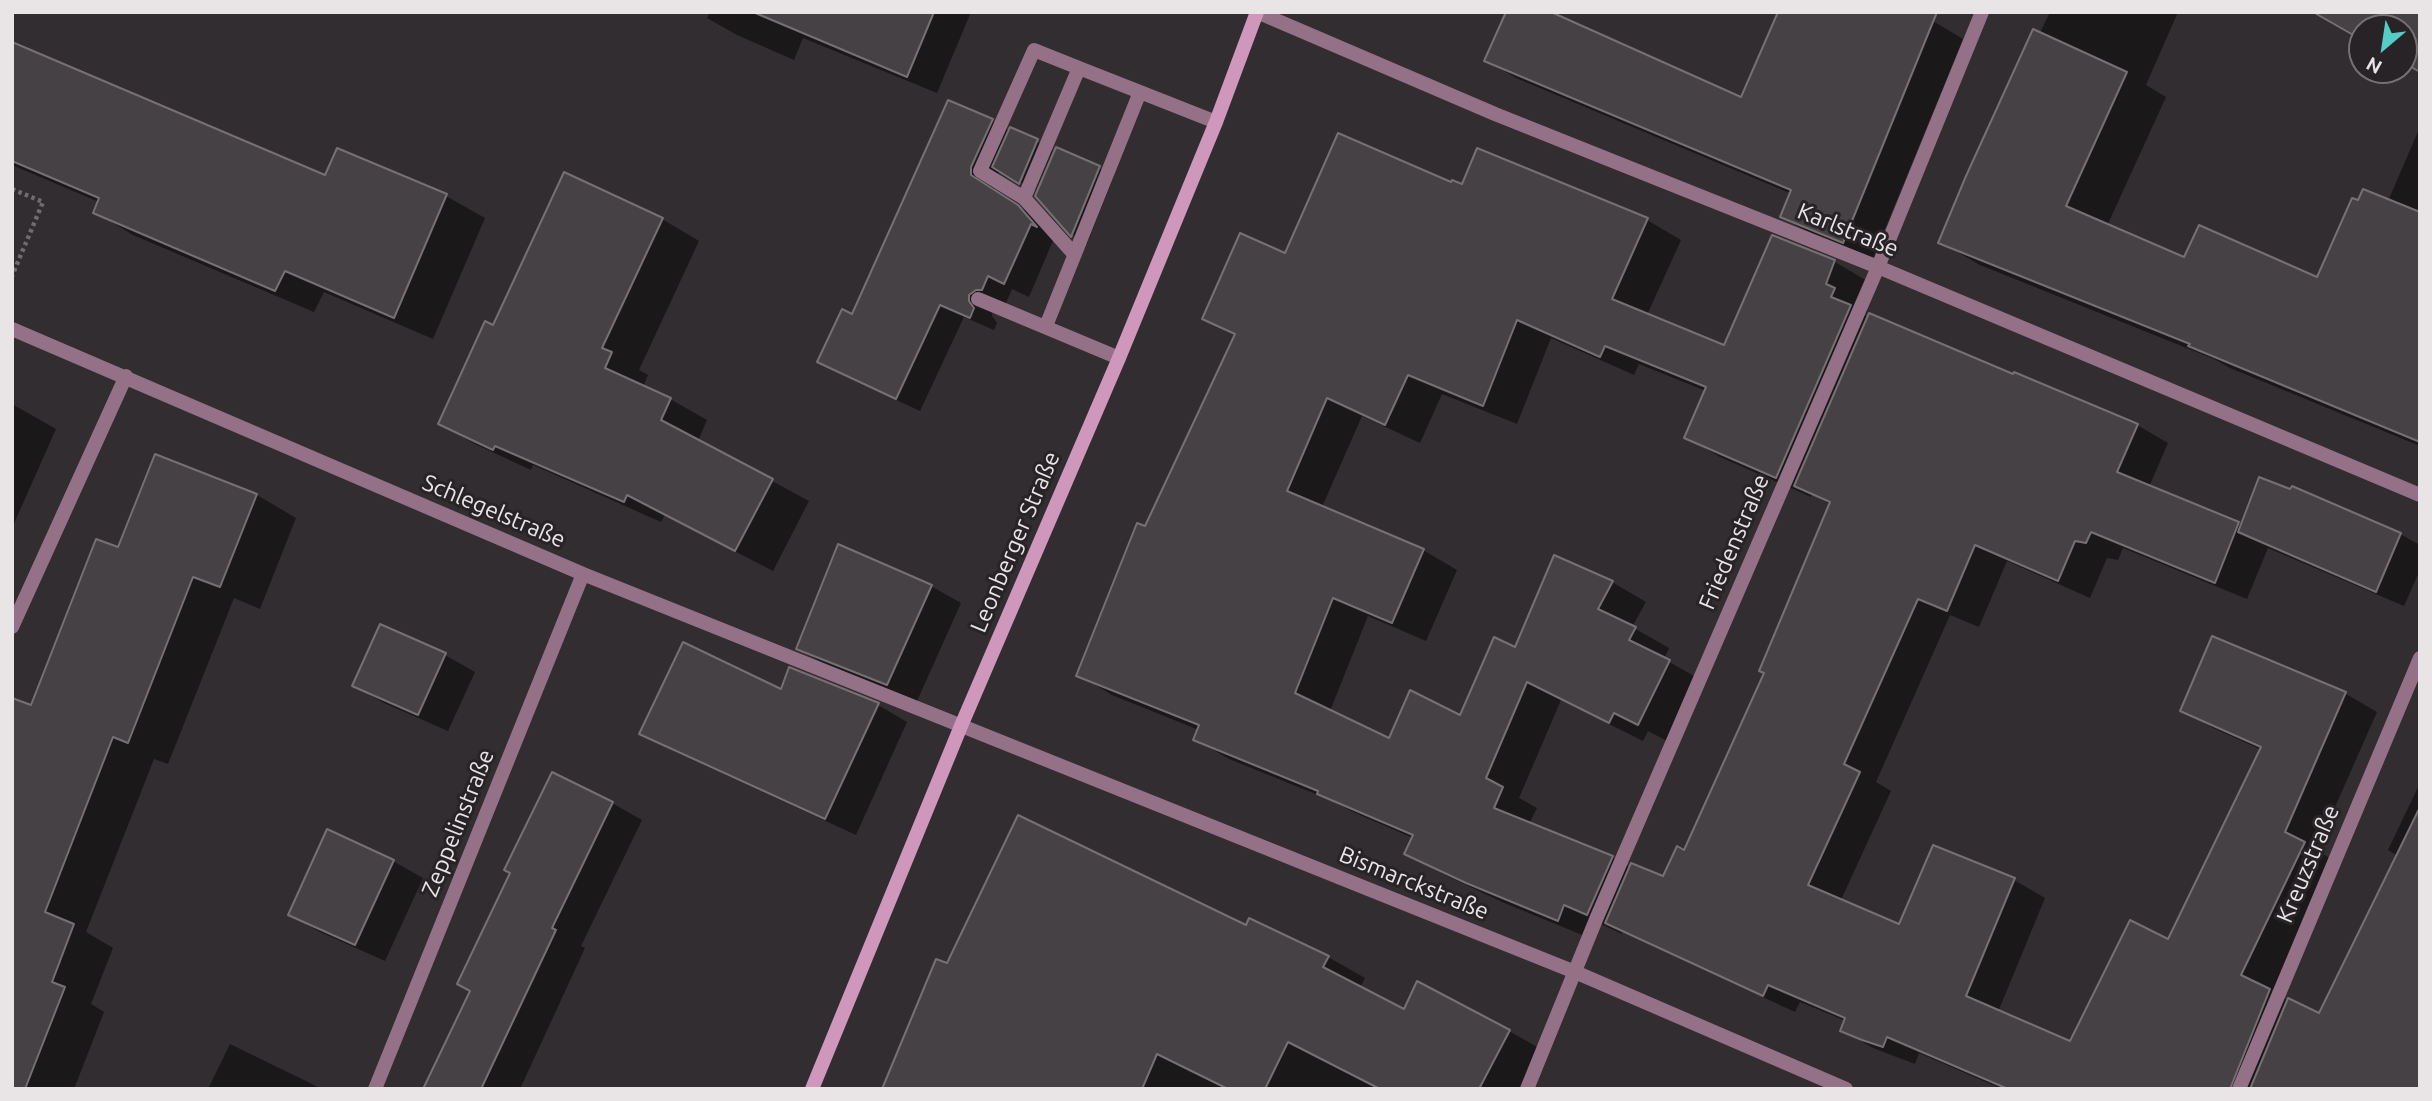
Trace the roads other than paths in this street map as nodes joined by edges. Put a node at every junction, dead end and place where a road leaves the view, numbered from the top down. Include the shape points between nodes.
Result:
1 (1257, 12) edge
2 (1982, 12) edge
3 (1079, 68) junction
4 (1140, 92) junction
5 (1216, 122) junction
6 (1024, 198) junction
7 (1074, 254) junction
8 (1878, 267) junction
9 (978, 299) dead end
10 (1045, 326) junction
11 (12, 329) edge
12 (1118, 358) junction
13 (126, 376) junction
14 (2420, 495) edge
15 (583, 574) junction
16 (12, 627) edge
17 (2420, 657) edge
18 (961, 726) junction
19 (1575, 972) junction
20 (375, 1089) edge
21 (811, 1089) edge
22 (1527, 1089) edge
23 (1846, 1089) edge
24 (2239, 1089) edge

1 - 5 street, Leonberger Straße
1 - 8 street, Karlstraße via 1508,119
2 - 8 street, Friedenstraße
3 - 4 street
3 - 6 street
3 - 6 street via 1034,50 980,172
4 - 5 street
4 - 7 street
5 - 12 street, Leonberger Straße
6 - 7 street
7 - 10 street
8 - 14 street, Karlstraße
8 - 19 street, Friedenstraße
9 - 10 street
10 - 12 street
11 - 13 street, Schlegelstraße
12 - 18 street, Leonberger Straße
13 - 15 street, Schlegelstraße
13 - 16 street
15 - 18 street, Schlegelstraße
15 - 20 street, Zeppelinstraße
17 - 24 street, Kreuzstraße
18 - 19 street, Bismarckstraße
18 - 21 street, Leonberger Straße
19 - 22 street, Friedenstraße
19 - 23 street, Bismarckstraße

